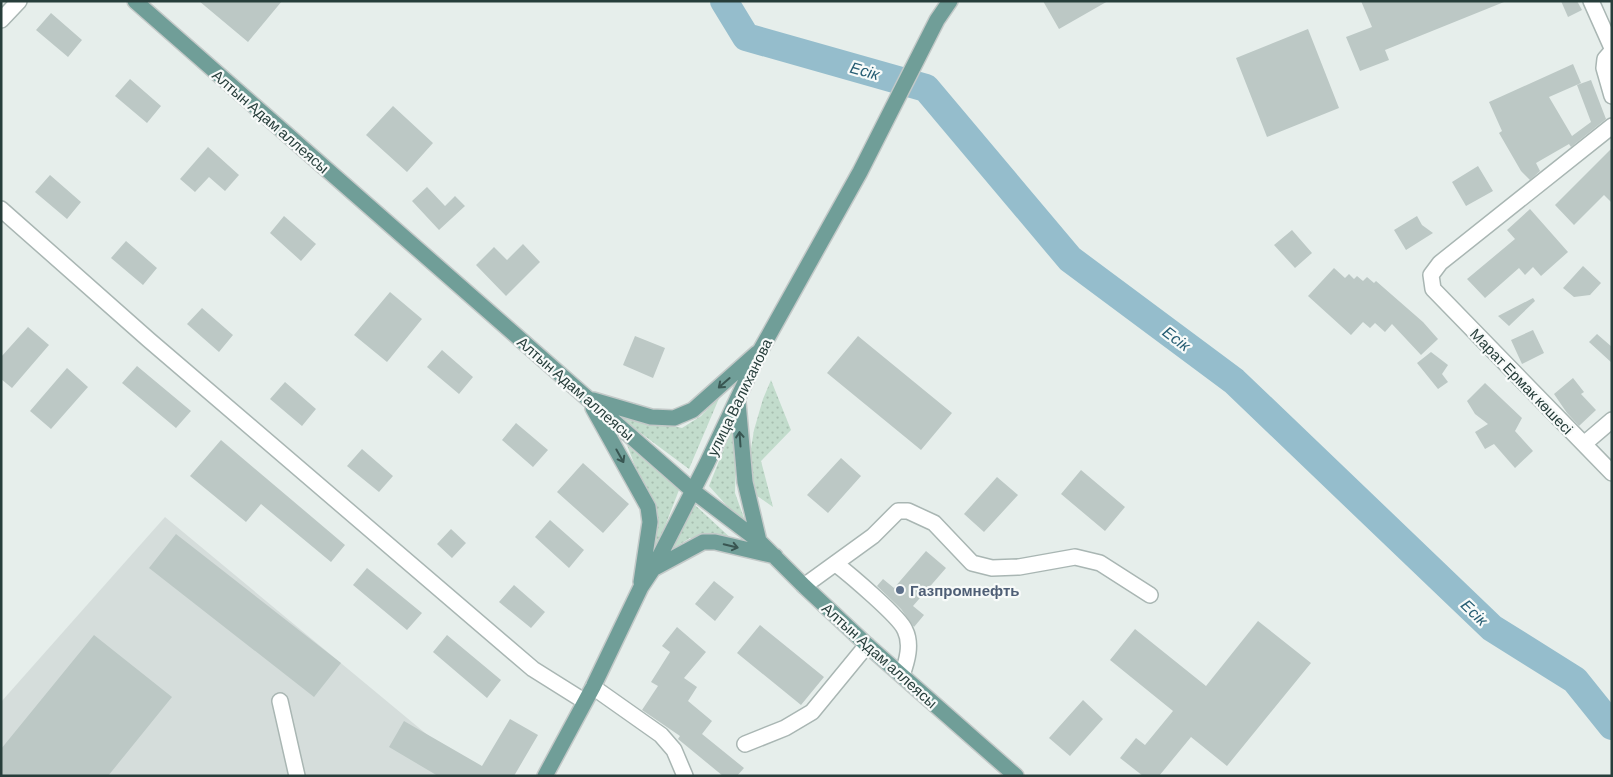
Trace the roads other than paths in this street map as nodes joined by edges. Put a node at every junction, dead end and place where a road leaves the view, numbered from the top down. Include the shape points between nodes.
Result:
1 (19, 1) edge
2 (135, 1) edge
3 (950, 1) edge
4 (1591, 1) edge
5 (1, 20) edge
6 (1612, 50) edge
7 (1612, 96) edge
8 (1612, 126) edge
9 (1, 209) edge
10 (760, 351) junction
11 (587, 398) junction
12 (738, 402) junction
13 (1612, 420) edge
14 (1584, 444) junction
15 (1612, 473) edge
16 (693, 491) junction
17 (759, 541) junction
18 (777, 557) junction
19 (836, 564) junction
20 (653, 568) junction
21 (804, 586) junction
22 (641, 588) junction
23 (1150, 595) dead end
24 (867, 645) junction
25 (902, 675) junction
26 (593, 687) junction
27 (280, 701) dead end
28 (584, 701) junction
29 (745, 744) dead end
30 (297, 776) edge
31 (545, 776) edge
32 (686, 776) edge
33 (1016, 776) edge

1 - 5 street
2 - 11 main road, Алтын Адам аллеясы
3 - 10 main road, улица Валиханова
4 - 6 street
6 - 7 street via 1605,59 1604,68
8 - 14 street, Марат Ермак көшесі via 1440,263 1431,275 1433,289
9 - 28 street via 533,670
10 -> 11 main road via 693,410 674,418 651,417
10 - 12 main road, улица Валиханова
11 - 16 main road, Алтын Адам аллеясы
11 -> 22 main road via 648,507 650,522
12 - 16 main road, улица Валиханова
17 -> 12 main road via 745,482
13 - 14 street
14 - 15 street, Марат Ермак көшесі
16 - 17 main road, Алтын Адам аллеясы
16 - 20 main road, улица Валиханова
17 - 18 main road, Алтын Адам аллеясы
20 -> 18 main road via 703,542
18 - 21 main road, Алтын Адам аллеясы
19 - 21 street
19 - 23 street via 873,536 898,511 908,511 934,523 972,563 992,568 1019,567 1076,557 1100,563
19 - 25 street via 905,629 908,645
20 - 22 main road, улица Валиханова
21 - 24 main road, Алтын Адам аллеясы
22 - 26 main road, улица Валиханова
24 - 25 main road, Алтын Адам аллеясы
24 - 29 street via 812,712 785,728
25 - 33 main road, Алтын Адам аллеясы
26 - 28 main road, улица Валиханова
26 - 32 street via 661,735 674,750
27 - 30 street
28 - 31 main road, улица Валиханова

